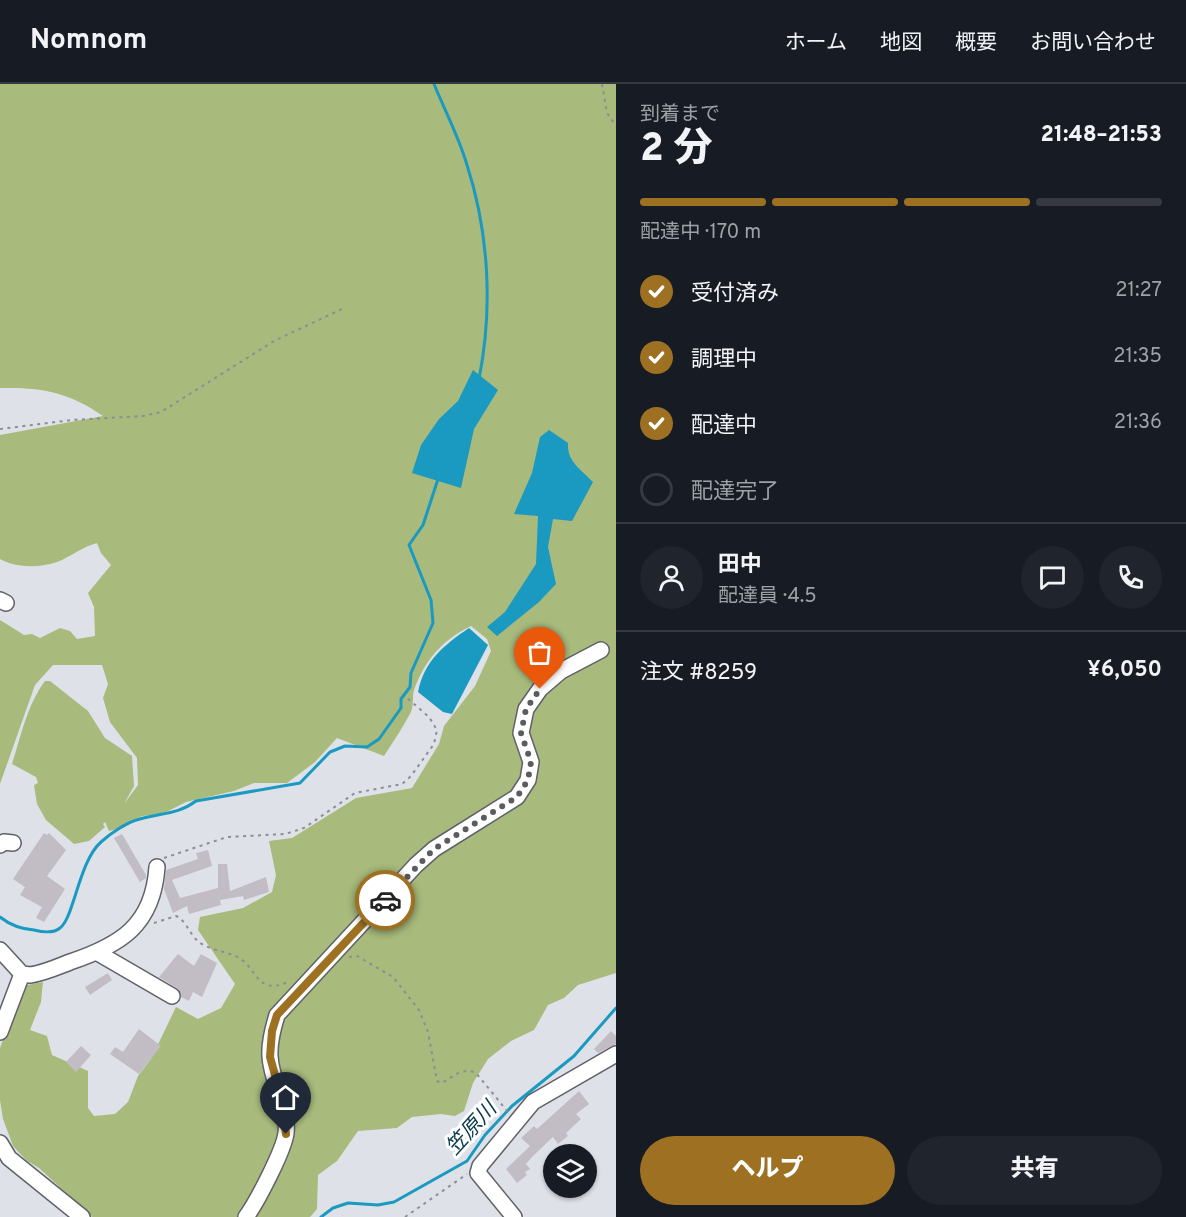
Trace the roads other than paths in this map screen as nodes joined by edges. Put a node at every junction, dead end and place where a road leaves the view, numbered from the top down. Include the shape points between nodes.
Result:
1 (602, 650) dead end
2 (157, 867) road end
3 (0, 950) edge
4 (98, 953) junction
5 (22, 974) junction
6 (172, 996) dead end
7 (0, 1032) edge
8 (616, 1054) edge
9 (0, 1143) edge
10 (82, 1217) edge
11 (246, 1217) edge
12 (514, 1217) edge

1 - 11 street via 561,671 540,689 526,709 521,733 531,762 528,780 517,797 434,849 416,865 277,1015 270,1057 286,1134
2 - 4 street via 156,890 148,909 121,941
3 - 5 street
4 - 5 street via 38,974
4 - 6 street
5 - 7 street
8 - 12 street via 533,1102 480,1166 478,1173
9 - 10 street via 9,1158

